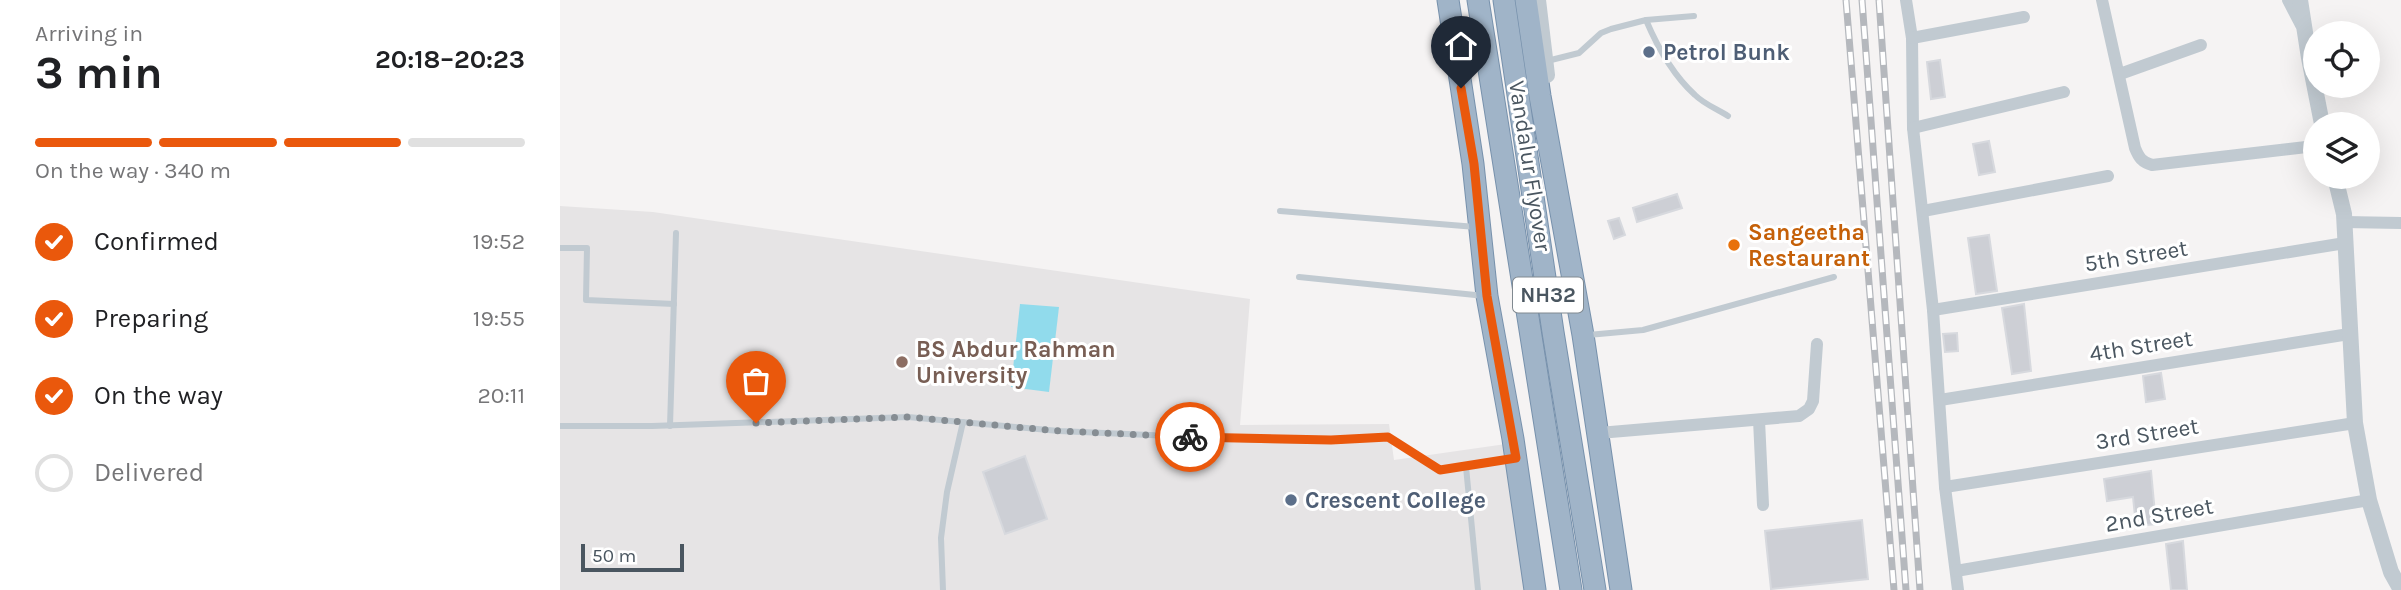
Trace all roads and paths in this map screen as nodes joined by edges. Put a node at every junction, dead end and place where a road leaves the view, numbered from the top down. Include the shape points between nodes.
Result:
1 (1448, 0) edge
2 (1478, 0) edge
3 (1504, 0) edge
4 (1526, 0) edge
5 (1538, 0) edge
6 (1906, 0) edge
7 (2102, 0) edge
8 (2288, 0) edge
9 (2300, 0) edge
10 (2307, 0) edge
11 (1694, 16) dead end
12 (2024, 17) dead end
13 (1646, 20) junction
14 (2303, 21) edge
15 (2306, 21) edge
16 (2303, 28) edge
17 (1912, 38) junction
18 (2201, 46) dead end
19 (1545, 61) junction
20 (2120, 74) junction
21 (2064, 92) dead end
22 (1728, 116) dead end
23 (1913, 128) junction
24 (1548, 137) junction
25 (2303, 147) edge
26 (2108, 176) dead end
27 (2337, 189) edge
28 (1280, 211) dead end
29 (1923, 211) junction
30 (2344, 222) junction
31 (2401, 223) edge
32 (1478, 227) junction
33 (676, 233) dead end
34 (2345, 243) junction
35 (560, 248) edge
36 (1299, 277) dead end
37 (1834, 277) dead end
38 (1487, 296) junction
39 (674, 304) junction
40 (1934, 310) junction
41 (2349, 334) junction
42 (1583, 335) junction
43 (1817, 344) dead end
44 (1940, 400) junction
45 (1759, 420) junction
46 (963, 422) junction
47 (2355, 423) junction
48 (560, 426) edge
49 (670, 426) junction
50 (1598, 433) junction
51 (1516, 458) junction
52 (1466, 467) junction
53 (1945, 487) junction
54 (2369, 500) junction
55 (1763, 505) dead end
56 (1956, 571) junction
57 (943, 590) edge
58 (1478, 590) edge
59 (1535, 590) edge
60 (1571, 590) edge
61 (1595, 590) edge
62 (1621, 590) edge
63 (1958, 590) edge
64 (2401, 590) edge

1 - 32 highway via 1474,164
2 - 60 highway, Vandalur Flyover / NH32
3 - 61 highway, Vandalur Flyover / NH32
4 - 24 highway
5 - 19 street
6 - 17 street
7 - 20 street
8 - 16 street
9 - 14 street
10 - 15 street
11 - 13 lane
12 - 17 street
13 - 19 lane via 1601,33 1579,53
13 - 22 lane via 1687,87
17 - 23 street
18 - 20 street
19 - 24 street
20 - 25 street via 2135,148 2144,163
21 - 23 street
23 - 29 street
24 - 42 highway
26 - 29 street
27 - 30 street
28 - 32 lane
29 - 40 street
30 - 31 street
30 - 34 street
32 - 38 highway
33 - 39 lane
34 - 40 street, 5th Street
34 - 41 street
35 - 39 lane via 587,248 586,300
36 - 38 lane
37 - 42 lane via 1643,330
38 - 51 highway
39 - 49 lane
40 - 44 street
41 - 44 street, 4th Street
41 - 47 street
42 - 50 highway
43 - 45 street via 1809,409 1799,416
44 - 53 street
45 - 50 street
45 - 55 street
46 - 49 lane via 908,417
46 - 52 lane via 1262,440 1388,437 1440,470
46 - 57 lane via 941,538
47 - 53 street, 3rd Street
47 - 54 street
48 - 49 lane
50 - 62 highway
51 - 52 lane
51 - 59 highway
52 - 58 lane
53 - 56 street
54 - 56 street, 2nd Street
54 - 64 street
56 - 63 street

